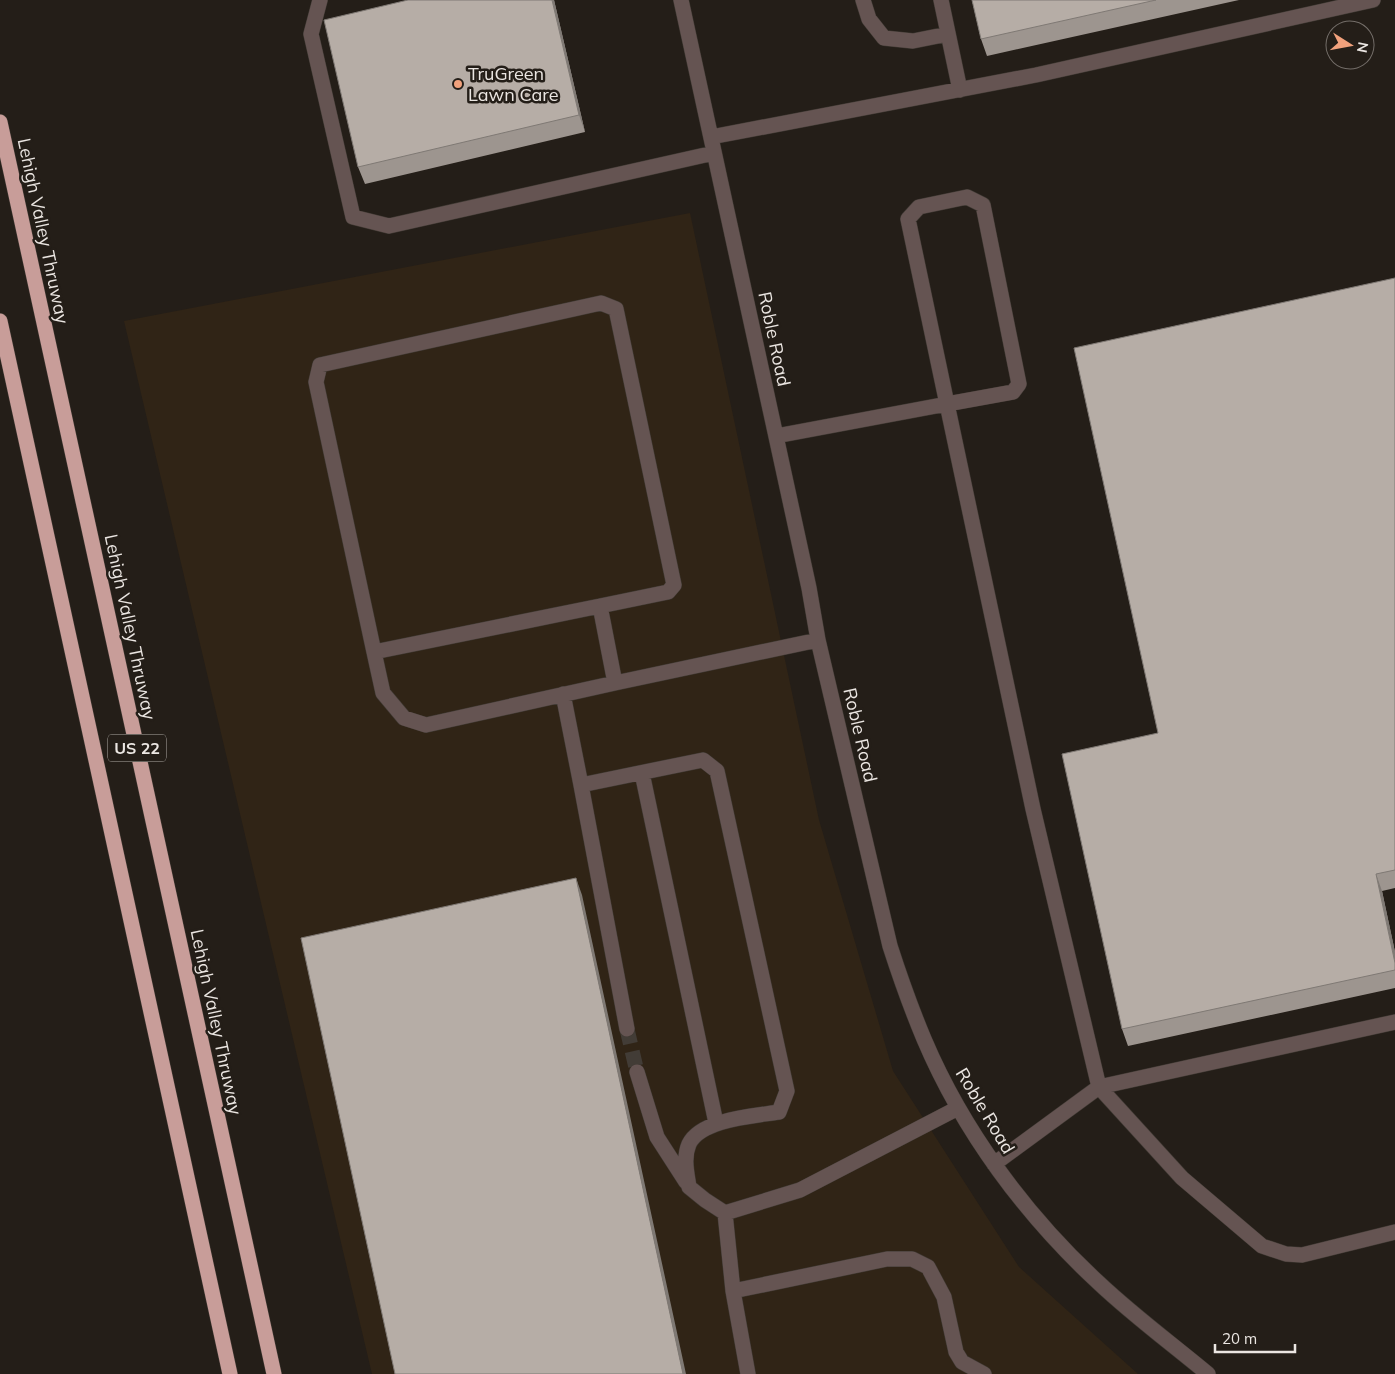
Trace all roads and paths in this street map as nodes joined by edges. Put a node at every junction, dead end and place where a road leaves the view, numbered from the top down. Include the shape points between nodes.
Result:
1 (320, 0) edge
2 (681, 0) edge
3 (864, 0) edge
4 (941, 0) edge
5 (1373, 0) edge
6 (948, 34) junction
7 (960, 90) junction
8 (0, 122) edge
9 (711, 137) junction
10 (714, 153) junction
11 (0, 321) edge
12 (947, 404) junction
13 (776, 436) junction
14 (600, 606) junction
15 (818, 640) junction
16 (374, 652) junction
17 (615, 683) junction
18 (563, 694) junction
19 (642, 773) junction
20 (581, 785) junction
21 (1395, 1022) edge
22 (627, 1029) tunnel mouth
23 (637, 1072) tunnel mouth
24 (1099, 1087) junction
25 (958, 1108) junction
26 (716, 1123) junction
27 (994, 1164) junction
28 (689, 1187) junction
29 (725, 1213) junction
30 (1395, 1232) edge
31 (732, 1291) junction
32 (230, 1374) edge
33 (274, 1374) edge
34 (748, 1374) edge
35 (984, 1374) edge
36 (1208, 1374) edge

1 - 10 street via 311,34 353,217 388,226
2 - 9 street, Roble Road
3 - 6 street via 869,19 884,38 913,41
4 - 6 street
5 - 7 street
6 - 7 street
7 - 9 street
8 - 33 highway, Lehigh Valley Thruway / US 22
9 - 10 street, Roble Road
10 - 13 street, Roble Road
11 - 32 highway, US 22
12 - 12 street via 908,219 919,207 967,197 984,205 1019,384 1013,392
12 - 13 street
12 - 24 street via 1033,809
13 - 15 street, Roble Road
14 - 16 street
14 - 16 street via 668,592 674,585 616,309 601,303 320,365 316,382
14 - 17 street
15 - 17 street
15 - 25 street, Roble Road via 890,946 924,1041
16 - 18 street via 383,693 404,718 426,725
17 - 18 street
18 - 20 street
19 - 20 street
19 - 26 street
19 - 26 street via 703,760 717,771 787,1091 779,1112
20 - 22 street
21 - 24 street
23 - 28 street via 657,1137
24 - 27 street
24 - 30 street via 1182,1178 1262,1246 1286,1254 1302,1254
25 - 27 street, Roble Road
25 - 29 street via 800,1190
26 - 28 street via 689,1144 685,1164
27 - 36 street, Roble Road via 1047,1230 1100,1284
28 - 29 street
29 - 31 street
31 - 34 street
31 - 35 street via 887,1259 912,1259 928,1267 944,1297 956,1352 962,1362

